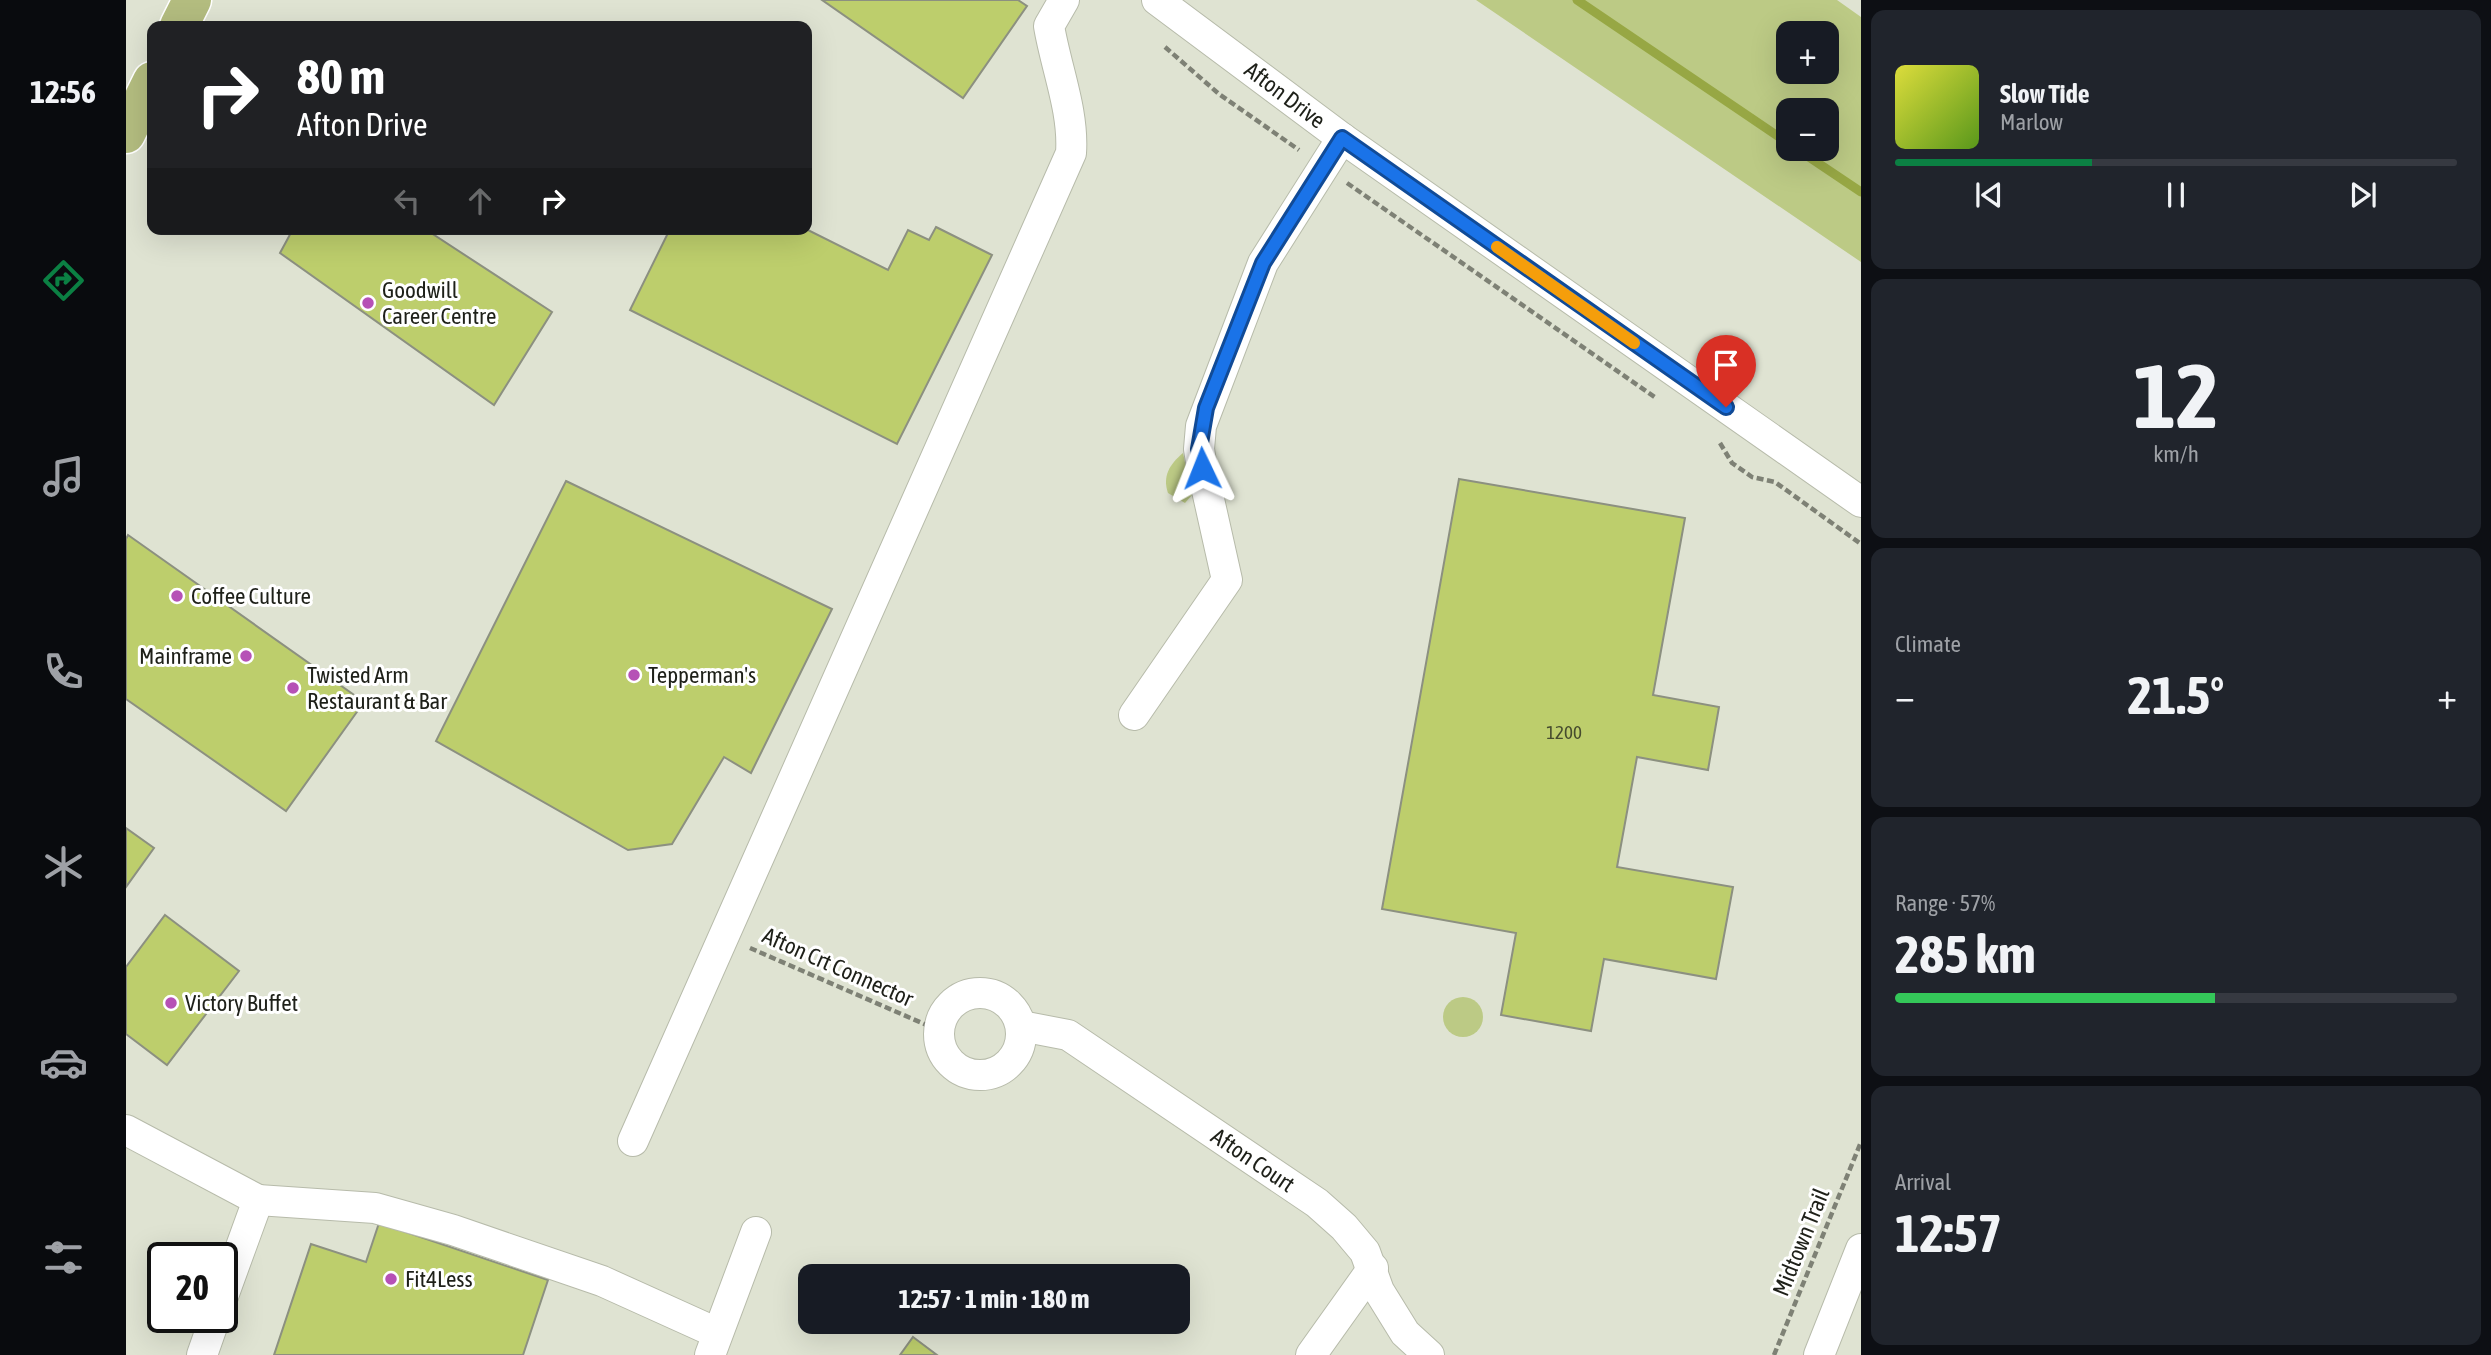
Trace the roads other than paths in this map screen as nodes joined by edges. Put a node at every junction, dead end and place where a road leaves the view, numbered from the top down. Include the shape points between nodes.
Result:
1 (192, 0) edge
2 (1064, 0) edge
3 (1157, 0) edge
4 (182, 21) edge
5 (147, 91) edge
6 (126, 134) edge
7 (1342, 138) junction
8 (1861, 502) edge
9 (1134, 715) dead end
10 (1021, 1026) junction
11 (126, 1130) edge
12 (633, 1141) dead end
13 (258, 1200) junction
14 (756, 1232) dead end
15 (1861, 1249) edge
16 (238, 1254) edge
17 (1373, 1268) junction
18 (210, 1333) edge
19 (713, 1344) edge
20 (202, 1355) edge
21 (1311, 1355) edge
22 (1429, 1355) edge
23 (1819, 1355) edge

1 - 4 main road
2 - 12 street via 1049,26 1073,128 1071,153
3 - 7 street, Afton Drive
5 - 6 main road
7 - 8 street, Afton Drive
7 - 9 street via 1263,263 1201,426 1202,468 1227,580
10 - 10 street via 1017,1053 1008,1065 982,1076 955,1068 940,1045 941,1017 949,1006 971,993 997,996 1009,1003
10 - 17 street, Afton Court via 1068,1035 1317,1203 1344,1227
11 - 13 street
13 - 16 street
13 - 19 street via 375,1208 453,1230 602,1281
14 - 19 street
15 - 23 street
17 - 21 street
17 - 22 street, Afton Court via 1379,1292 1405,1333
18 - 20 street

